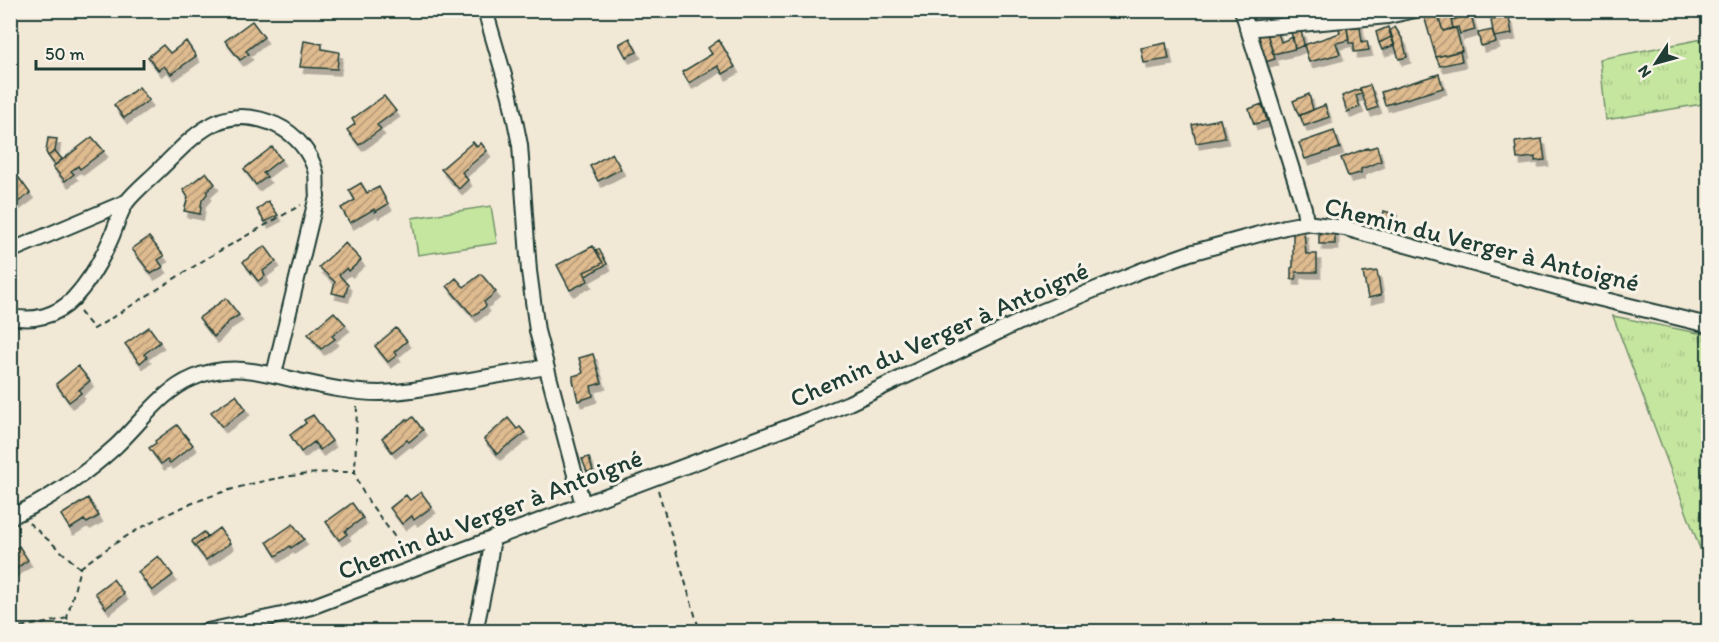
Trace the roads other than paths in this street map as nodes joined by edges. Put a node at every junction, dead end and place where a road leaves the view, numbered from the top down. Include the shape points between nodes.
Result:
1 (485, 10) edge
2 (1242, 10) edge
3 (1415, 10) edge
4 (1247, 29) junction
5 (126, 202) junction
6 (1306, 223) junction
7 (10, 251) edge
8 (10, 316) edge
9 (1708, 325) edge
10 (546, 368) junction
11 (274, 374) junction
12 (583, 506) junction
13 (15, 515) edge
14 (493, 538) junction
15 (202, 632) edge
16 (475, 632) edge

1 - 10 street via 520,145 528,270
2 - 4 street
3 - 4 street
4 - 6 street
5 - 7 street
5 - 8 street via 109,243 72,300 35,319
5 - 11 street via 204,128 222,120 261,119 296,139 316,174 317,196
6 - 9 street, Chemin du Verger à Antoigné via 1345,228
6 - 12 street, Chemin du Verger à Antoigné via 1140,271 1038,313 849,403
10 - 11 street via 382,393 357,392
10 - 12 street
11 - 13 street via 226,369 178,386 96,464 48,498
12 - 14 street, Chemin du Verger à Antoigné
14 - 15 street, Chemin du Verger à Antoigné via 311,607
14 - 16 street

